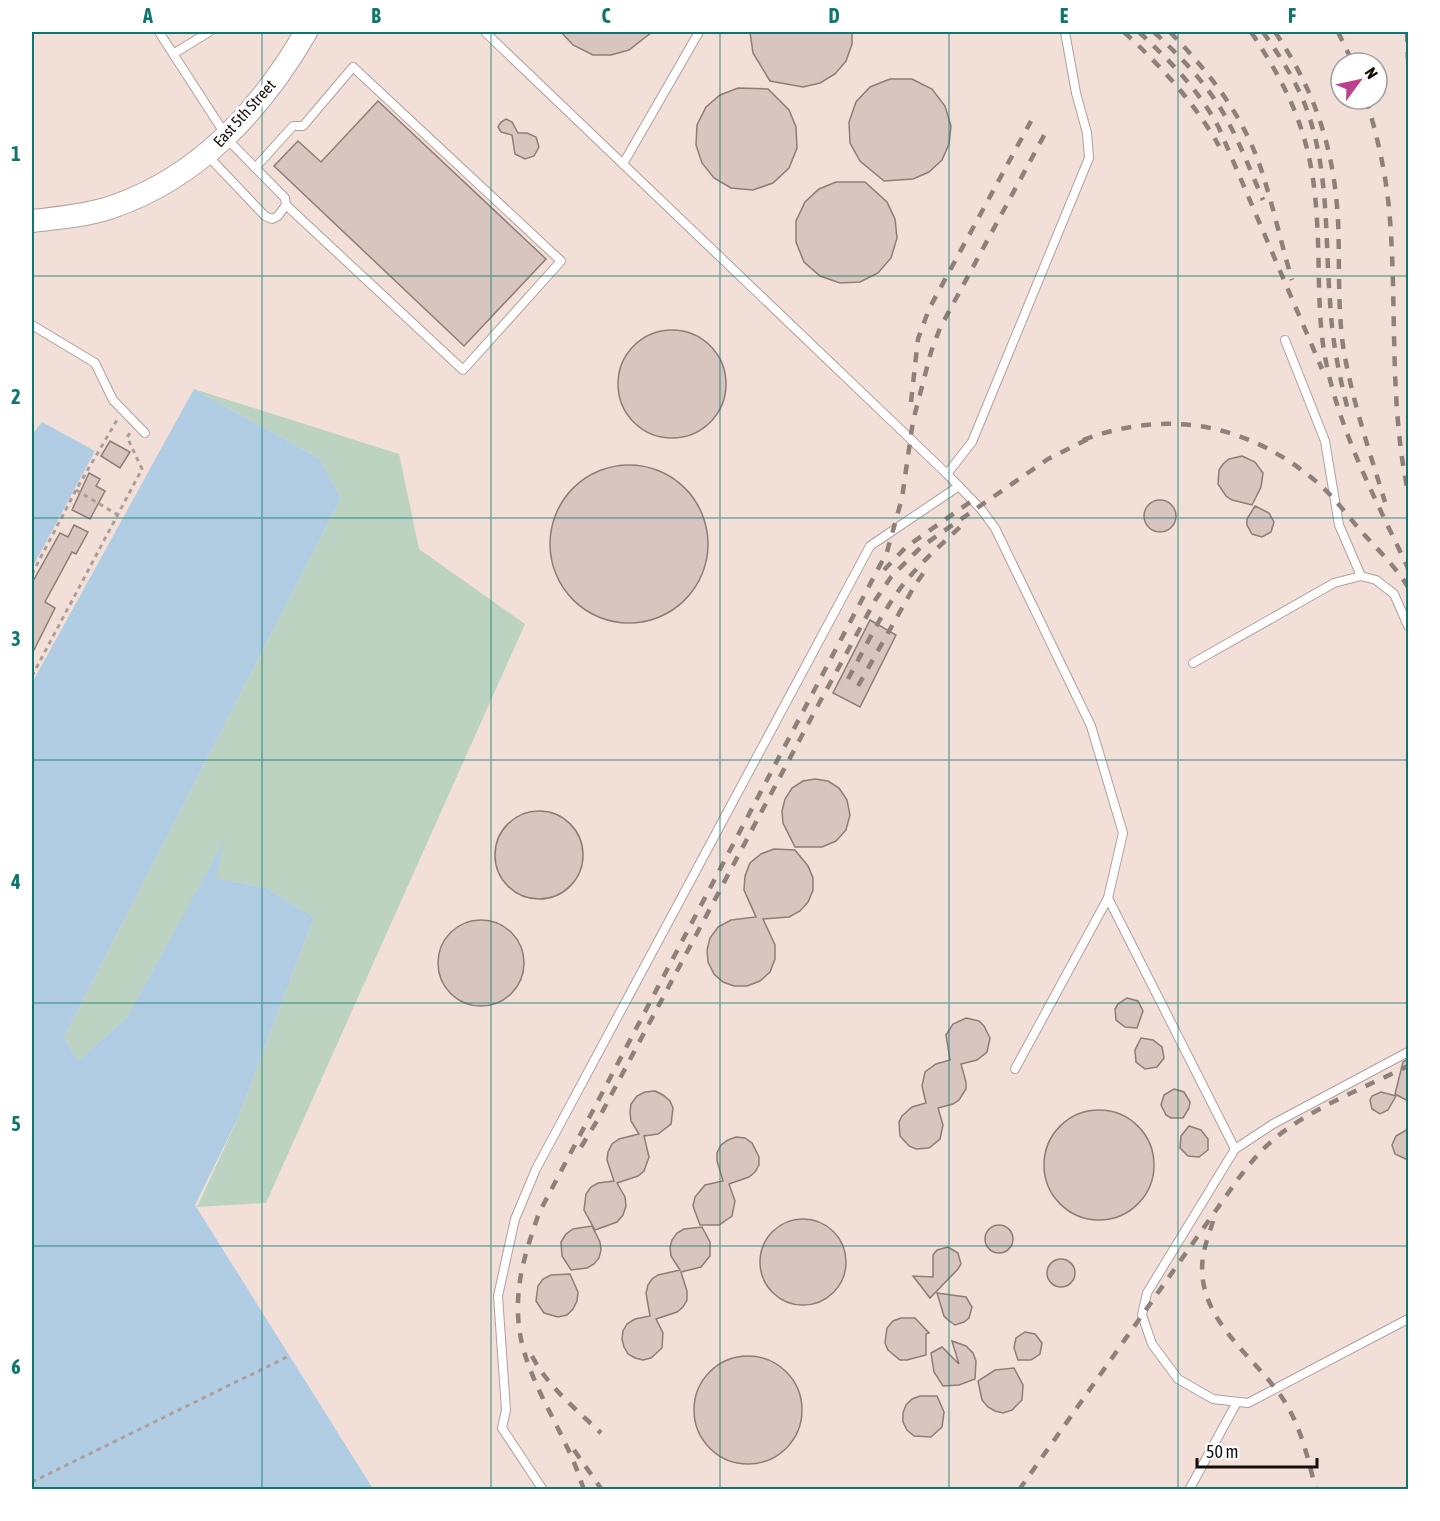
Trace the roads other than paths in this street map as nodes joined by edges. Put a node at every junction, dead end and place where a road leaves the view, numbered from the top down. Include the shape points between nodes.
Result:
1 (159, 32) edge
2 (208, 32) edge
3 (306, 32) edge
4 (485, 32) edge
5 (699, 32) edge
6 (1065, 32) edge
7 (173, 54) junction
8 (226, 137) junction
9 (206, 154) junction
10 (623, 164) junction
11 (255, 168) junction
12 (286, 205) junction
13 (32, 221) edge
14 (32, 325) edge
15 (1285, 340) dead end
16 (145, 433) dead end
17 (947, 474) junction
18 (959, 486) junction
19 (1361, 576) junction
20 (1408, 626) edge
21 (1193, 663) dead end
22 (1108, 898) junction
23 (1408, 1052) edge
24 (1015, 1069) dead end
25 (1234, 1149) junction
26 (1408, 1319) edge
27 (1237, 1402) junction
28 (543, 1490) edge
29 (1189, 1490) edge

1 - 7 lane
2 - 7 lane
3 - 8 street, East 5th Street via 258,103
4 - 10 lane
5 - 10 lane
6 - 17 lane via 1089,158 972,442
7 - 8 lane
8 - 9 street, East 5th Street
8 - 11 lane
9 - 12 lane via 265,216 278,216
9 - 13 street, East 5th Street via 150,191 108,209
10 - 17 lane
11 - 12 lane via 285,198
11 - 12 lane via 293,126 303,126 353,68 561,261 463,370
14 - 16 lane via 95,363 113,400
15 - 19 lane via 1324,441 1339,525
17 - 18 lane
18 - 22 lane via 995,528 1091,726 1123,833
18 - 28 lane via 870,546 536,1169 514,1219 498,1296 506,1410 502,1428
19 - 20 lane via 1376,580 1394,594
19 - 21 lane via 1334,583
22 - 24 lane
22 - 25 lane
23 - 25 lane
25 - 27 lane via 1147,1293 1142,1315 1152,1344 1178,1379 1213,1399
26 - 27 lane via 1248,1403
27 - 29 lane

